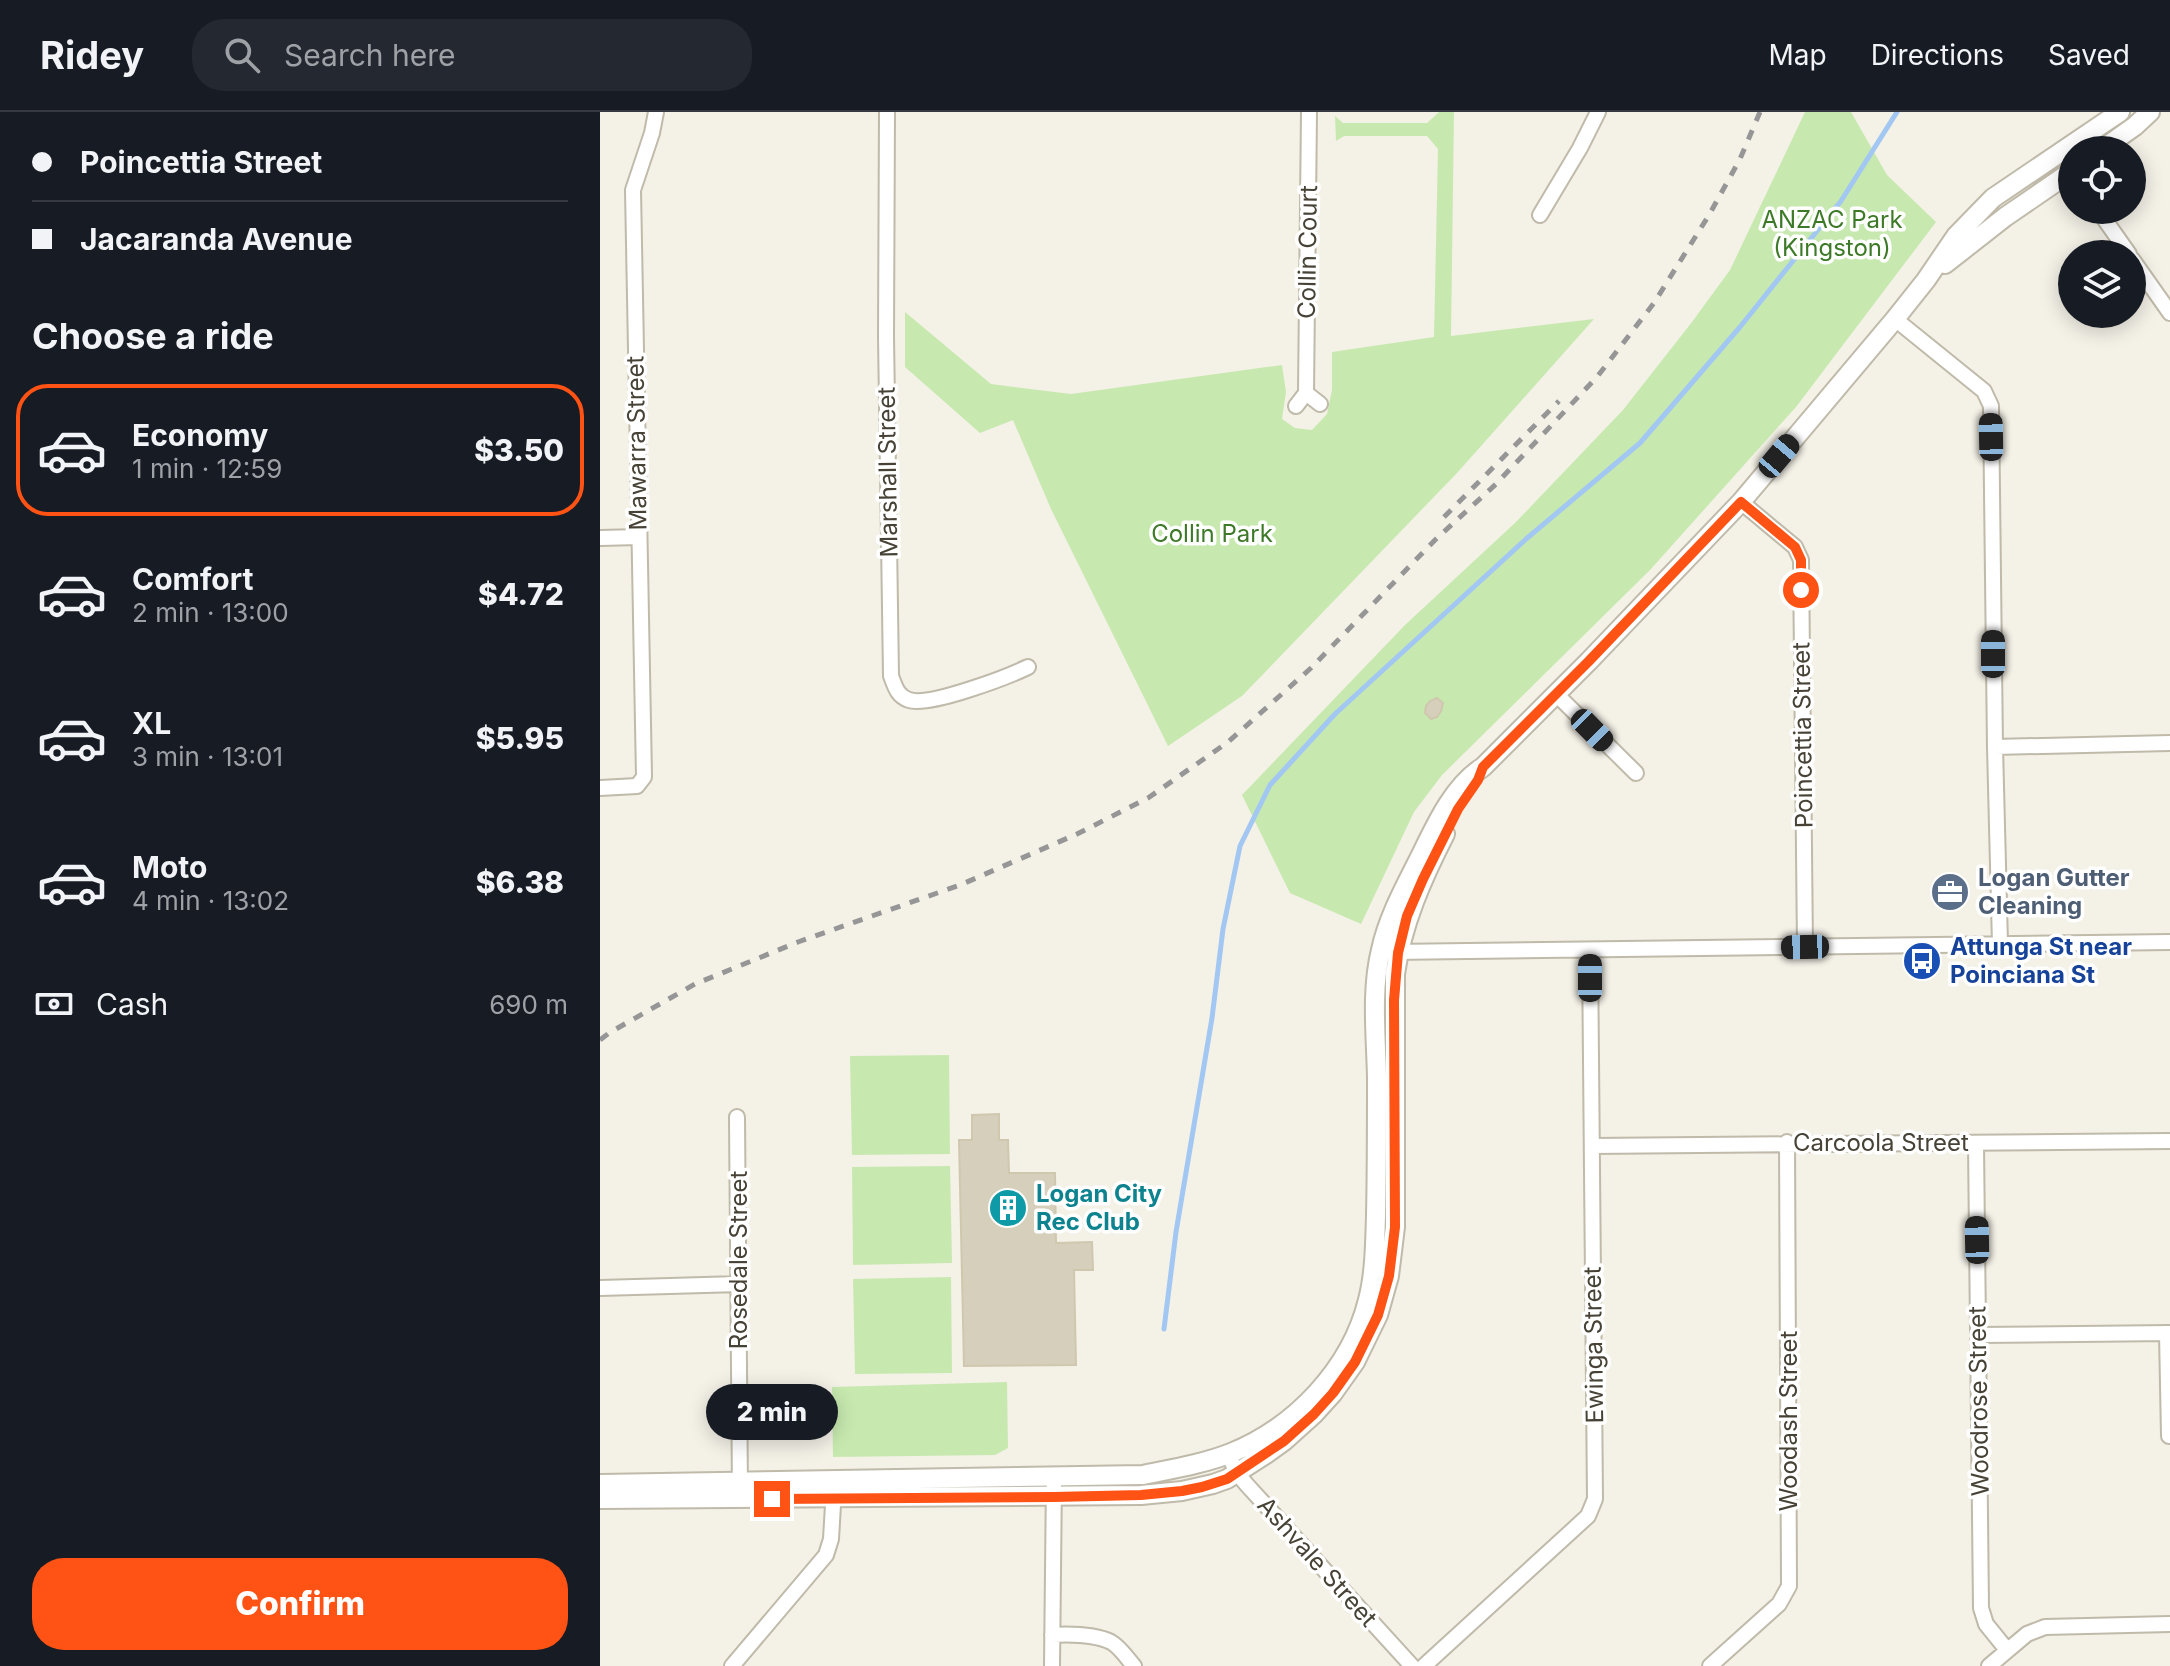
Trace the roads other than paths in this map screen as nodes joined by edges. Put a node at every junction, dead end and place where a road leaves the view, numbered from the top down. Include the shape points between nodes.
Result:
1 (656, 112) edge
2 (887, 112) edge
3 (1309, 112) edge
4 (1598, 112) edge
5 (2120, 112) edge
6 (2150, 112) edge
7 (2121, 136) edge
8 (2058, 181) edge
9 (2011, 185) junction
10 (2024, 204) junction
11 (1540, 215) dead end
12 (2146, 279) edge
13 (1926, 280) junction
14 (2170, 313) edge
15 (1895, 319) junction
16 (1306, 393) junction
17 (1320, 404) dead end
18 (1296, 406) dead end
19 (1741, 502) junction
20 (639, 537) junction
21 (600, 538) edge
22 (1028, 667) dead end
23 (1555, 693) junction
24 (2170, 743) edge
25 (1995, 747) junction
26 (1636, 773) dead end
27 (600, 788) edge
28 (2170, 942) edge
29 (2000, 944) junction
30 (1805, 947) junction
31 (1590, 950) junction
32 (1389, 952) junction
33 (737, 1117) dead end
34 (2170, 1141) edge
35 (1787, 1142) junction
36 (1976, 1144) junction
37 (1592, 1146) junction
38 (739, 1284) junction
39 (600, 1288) edge
40 (2169, 1333) edge
41 (1979, 1335) junction
42 (2169, 1436) edge
43 (1228, 1454) junction
44 (1237, 1473) junction
45 (1054, 1478) junction
46 (600, 1484) edge
47 (834, 1489) junction
48 (740, 1490) junction
49 (1054, 1497) junction
50 (600, 1499) edge
51 (2170, 1624) edge
52 (1052, 1635) junction
53 (2007, 1650) junction
54 (732, 1666) edge
55 (1052, 1666) edge
56 (1134, 1666) edge
57 (1412, 1666) edge
58 (1424, 1666) edge
59 (1710, 1666) edge
60 (1989, 1666) edge

1 - 20 street, Mawarra Street via 633,190
2 - 22 street, Marshall Street via 891,676 896,692 924,701
3 - 16 street, Collin Court
4 - 11 street
5 - 9 street
6 - 7 street
8 - 10 street
9 - 10 street
9 - 13 street via 1956,236
10 - 13 street
12 - 14 street
13 - 15 street
15 - 19 street
15 - 25 street via 1984,391 1991,406
16 - 17 street
16 - 18 street
19 - 23 street
19 - 30 street, Poincettia Street via 1795,547 1801,560
20 - 21 street
20 - 27 street, Mawarra Street via 644,777 637,786
23 - 26 street
23 - 32 street via 1449,803 1400,900
24 - 25 street
25 - 29 street
28 - 29 street
29 - 30 street
30 - 31 street
31 - 32 street
31 - 37 street, Ewinga Street
32 - 43 street via 1376,987 1376,1223 1368,1301 1350,1345 1315,1396 1284,1423
32 - 44 street via 1395,1227 1378,1315 1333,1393 1284,1441
33 - 38 street, Rosedale Street
34 - 36 street, Carcoola Street
35 - 36 street, Carcoola Street
35 - 37 street, Carcoola Street
35 - 59 street, Woodash Street via 1789,1586 1779,1604
36 - 41 street, Woodrose Street
37 - 58 street, Ewinga Street via 1595,1499 1588,1516
38 - 39 street
38 - 48 street, Rosedale Street
40 - 41 street
40 - 42 street
41 - 53 street, Woodrose Street via 1981,1608 1986,1624
43 - 44 street, Ashvale Street
43 - 45 street via 1143,1475
44 - 49 street via 1182,1491
44 - 57 street, Ashvale Street
45 - 47 street
45 - 49 street
46 - 48 street
47 - 48 street
47 - 49 street
47 - 54 street via 826,1555
48 - 50 street
49 - 52 street
51 - 53 street via 2045,1627
52 - 55 street
52 - 56 street via 1109,1641
53 - 60 street

